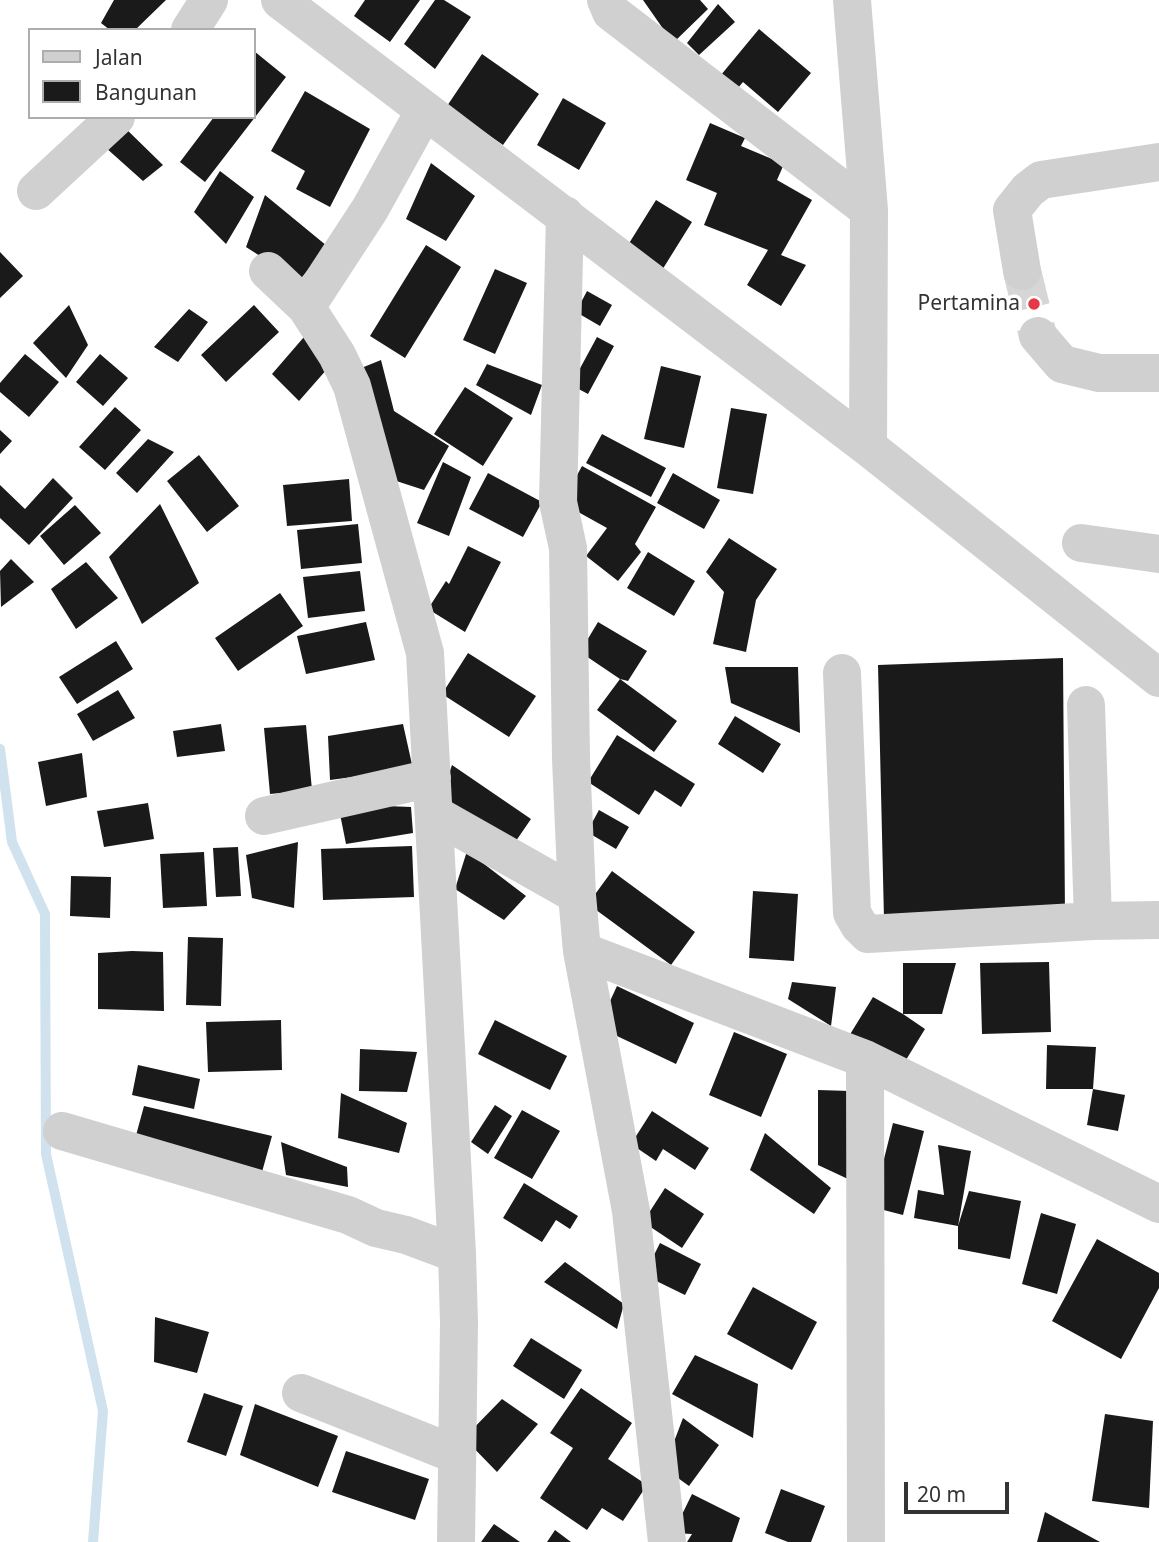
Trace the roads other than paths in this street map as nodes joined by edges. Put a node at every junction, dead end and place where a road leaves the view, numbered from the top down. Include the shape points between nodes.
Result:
1 (209, 0) edge
2 (280, 0) edge
3 (606, 0) edge
4 (852, 0) edge
5 (191, 28) edge
6 (425, 110) junction
7 (114, 119) edge
8 (1159, 162) edge
9 (36, 191) dead end
10 (869, 209) junction
11 (565, 215) junction
12 (268, 271) dead end
13 (1022, 271) tunnel mouth
14 (306, 307) junction
15 (1038, 336) tunnel mouth
16 (1159, 373) edge
17 (868, 447) junction
18 (1081, 543) dead end
19 (1159, 554) edge
20 (842, 673) dead end
21 (1159, 678) edge
22 (1086, 705) dead end
23 (433, 796) junction
24 (264, 816) dead end
25 (577, 895) junction
26 (1159, 920) edge
27 (1093, 921) junction
28 (582, 951) junction
29 (865, 1059) junction
30 (62, 1131) dead end
31 (1159, 1204) edge
32 (457, 1254) junction
33 (301, 1393) dead end
34 (457, 1455) junction
35 (456, 1542) edge
36 (667, 1542) edge
37 (866, 1542) edge

1 - 5 street
2 - 6 street
3 - 10 street via 611,12
4 - 10 street
6 - 11 street
6 - 14 street via 370,209
7 - 9 street
8 - 13 street via 1041,180 1028,190 1012,210
10 - 17 street
11 - 17 street
11 - 25 street via 558,502 568,548
12 - 14 street
14 - 23 street via 352,386 425,653
15 - 16 street via 1062,364 1099,373
17 - 21 street
18 - 19 street
20 - 27 street via 852,913 867,934
22 - 27 street
23 - 24 street
23 - 25 street
23 - 32 street
25 - 28 street
26 - 27 street
28 - 29 street
28 - 36 street via 631,1211
29 - 31 street
29 - 37 street
30 - 32 street via 348,1215
32 - 34 street
33 - 34 street
34 - 35 street

